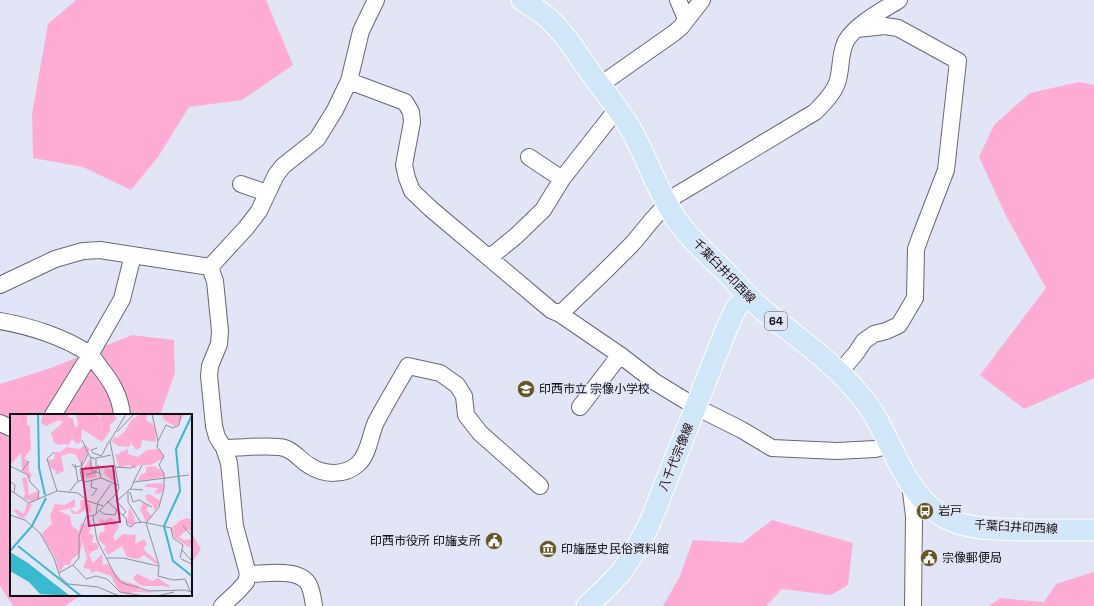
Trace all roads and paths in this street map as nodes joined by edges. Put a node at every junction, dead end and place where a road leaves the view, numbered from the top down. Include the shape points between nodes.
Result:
1 (376, 0) edge
2 (522, 0) edge
3 (678, 0) edge
4 (702, 0) edge
5 (899, 0) edge
6 (686, 19) junction
7 (857, 29) junction
8 (349, 81) junction
9 (600, 85) junction
10 (617, 109) junction
11 (529, 157) dead end
12 (562, 179) junction
13 (241, 184) dead end
14 (267, 193) junction
15 (666, 204) junction
16 (133, 255) junction
17 (489, 258) junction
18 (210, 267) junction
19 (0, 285) edge
20 (747, 296) junction
21 (560, 314) junction
22 (0, 321) edge
23 (620, 354) junction
24 (90, 355) junction
25 (840, 372) junction
26 (580, 407) dead end
27 (696, 407) junction
28 (54, 414) edge
29 (122, 414) edge
30 (0, 423) edge
31 (10, 428) edge
32 (890, 445) junction
33 (224, 448) junction
34 (910, 484) junction
35 (540, 486) dead end
36 (1094, 530) edge
37 (248, 574) junction
38 (222, 606) edge
39 (314, 606) edge
40 (587, 606) edge
41 (913, 606) edge

1 - 8 street via 361,31
2 - 9 main road, 千葉臼井印西線 / 64 via 553,22
3 - 6 street
4 - 6 street
5 - 7 street
6 - 9 street via 674,33
7 - 15 street via 846,41 841,52 837,83 832,94 815,112
7 - 25 street via 886,26 898,28 958,61 946,170 916,249 915,298 899,325 874,334 864,341
8 - 14 street via 317,139 283,166
8 - 17 street via 405,102 411,112 412,122 404,165 412,191
9 - 10 main road, 千葉臼井印西線 / 64
10 - 12 street
10 - 15 main road, 千葉臼井印西線 / 64 via 632,132
11 - 12 street
12 - 17 street via 543,210
13 - 14 street
14 - 18 street via 259,211 246,228
15 - 20 main road, 千葉臼井印西線 / 64 via 699,247
15 - 21 street via 609,268
16 - 18 street
16 - 19 street via 100,250 84,251 55,259
16 - 24 street via 122,299
17 - 21 street via 551,310
18 - 33 street via 215,281 220,331 219,344 210,366 209,376 214,426
20 - 25 main road, 千葉臼井印西線 / 64
20 - 27 main road, 八千代宗像線 via 736,308
21 - 23 street
22 - 24 street via 69,342
23 - 26 street
23 - 27 street via 655,382
24 - 28 street
24 - 29 street via 111,380 121,403
25 - 32 main road, 千葉臼井印西線 / 64 via 880,422
27 - 32 street via 772,448 837,451 875,449
27 - 40 main road, 八千代宗像線 via 649,525 622,571
30 - 31 street
32 - 34 main road, 千葉臼井印西線 / 64
33 - 35 street via 280,447 292,451 309,466 324,472 347,471 358,464 364,456 375,423 408,366 440,373 456,385 464,396 466,415 480,432
33 - 37 street via 229,463 235,526
34 - 36 main road, 千葉臼井印西線 / 64 via 937,512 974,527
34 - 41 street via 914,516
37 - 38 street via 246,582
37 - 39 street via 293,573 302,577 309,584

